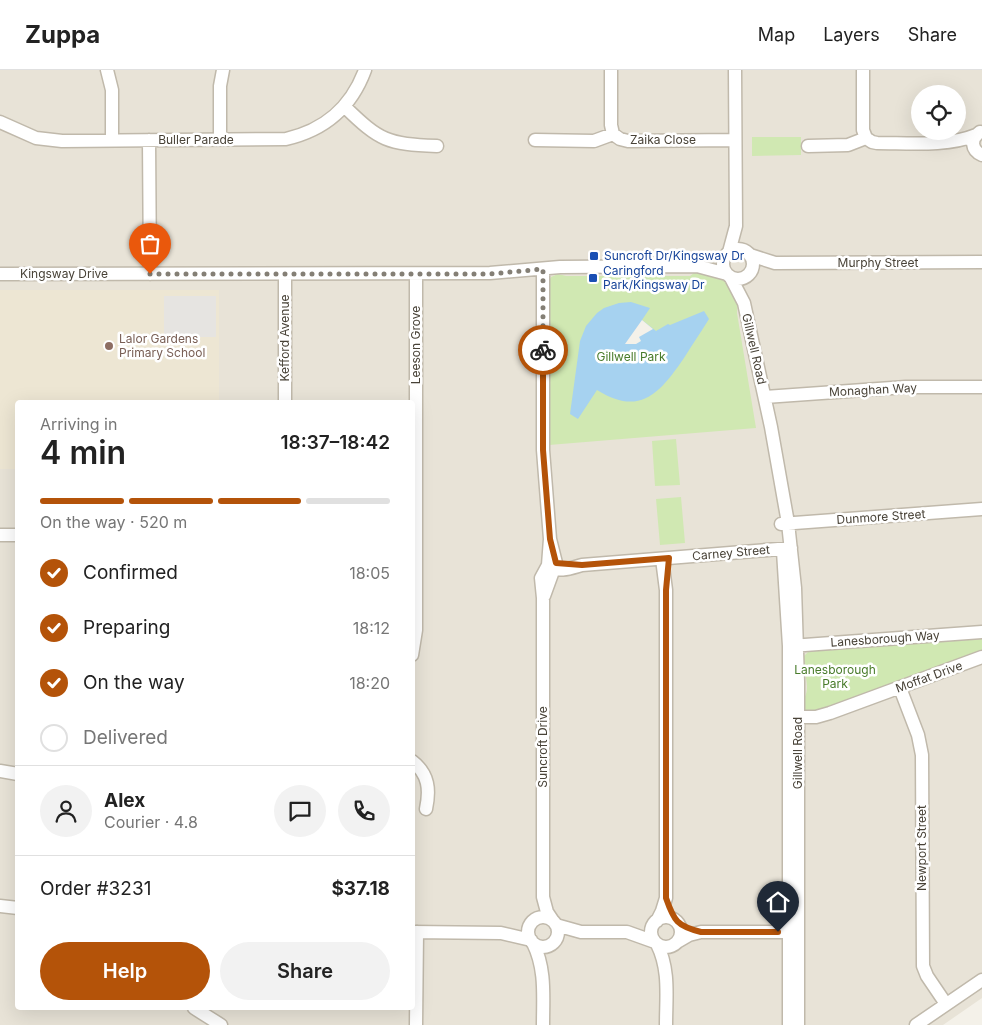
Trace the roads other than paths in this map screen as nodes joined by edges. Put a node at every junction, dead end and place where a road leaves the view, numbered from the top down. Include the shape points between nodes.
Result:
1 (107, 70) edge
2 (223, 70) edge
3 (365, 70) edge
4 (611, 70) edge
5 (735, 70) edge
6 (862, 70) edge
7 (344, 106) junction
8 (0, 122) edge
9 (980, 130) edge
10 (613, 134) junction
11 (866, 138) junction
12 (112, 140) junction
13 (150, 140) junction
14 (220, 140) junction
15 (535, 140) dead end
16 (735, 140) junction
17 (952, 142) junction
18 (437, 146) dead end
19 (808, 146) dead end
20 (980, 155) edge
21 (736, 226) junction
22 (748, 253) junction
23 (727, 255) junction
24 (982, 262) edge
25 (775, 263) junction
26 (697, 266) junction
27 (543, 269) junction
28 (0, 274) edge
29 (150, 274) junction
30 (285, 274) junction
31 (416, 274) junction
32 (749, 274) junction
33 (729, 276) junction
34 (744, 303) junction
35 (982, 387) edge
36 (765, 397) junction
37 (285, 400) edge
38 (982, 509) edge
39 (784, 524) junction
40 (0, 535) edge
41 (15, 535) edge
42 (787, 548) junction
43 (666, 559) junction
44 (552, 566) junction
45 (982, 632) edge
46 (415, 636) edge
47 (793, 646) junction
48 (982, 657) edge
49 (900, 688) junction
50 (794, 717) junction
51 (415, 764) edge
52 (0, 771) edge
53 (15, 774) edge
54 (426, 809) dead end
55 (543, 897) junction
56 (666, 898) junction
57 (0, 906) edge
58 (15, 908) edge
59 (533, 921) junction
60 (656, 922) junction
61 (554, 923) junction
62 (678, 923) junction
63 (415, 932) edge
64 (501, 932) junction
65 (580, 932) junction
66 (627, 932) junction
67 (701, 932) junction
68 (794, 932) junction
69 (532, 942) junction
70 (554, 942) junction
71 (656, 943) junction
72 (676, 943) junction
73 (666, 969) junction
74 (543, 972) junction
75 (982, 980) edge
76 (946, 1004) junction
77 (197, 1010) edge
78 (221, 1025) edge
79 (416, 1025) edge
80 (543, 1025) edge
81 (666, 1025) edge
82 (789, 1025) edge
83 (798, 1025) edge
84 (916, 1025) edge

1 - 12 street via 112,90
2 - 14 street
3 - 7 street, Buller Parade via 357,90
4 - 10 street
5 - 16 street
6 - 11 street
7 - 14 street, Buller Parade via 321,126 296,137
7 - 18 street via 383,138 406,144
8 - 12 street, Buller Parade via 24,134 47,140
9 - 17 street
9 - 20 street via 973,141
10 - 15 street, Zaika Close via 594,141
10 - 16 street, Zaika Close via 628,141
11 - 17 street via 877,143
11 - 19 street via 848,145
12 - 13 street, Buller Parade
13 - 14 street, Buller Parade
13 - 29 street
16 - 21 street
17 - 20 street
21 - 22 street
21 - 23 street
22 - 23 street via 738,249
22 - 25 street, Murphy Street
22 - 32 street via 753,264
23 - 26 street, Kingsway Drive
23 - 33 street via 723,266
24 - 25 street, Murphy Street
25 - 32 street, Murphy Street
26 - 27 street, Kingsway Drive
26 - 33 street, Kingsway Drive
27 - 31 street, Kingsway Drive via 490,274
27 - 44 street via 543,450
28 - 29 street, Kingsway Drive
29 - 30 street, Kingsway Drive
30 - 31 street, Kingsway Drive
30 - 37 street, Kefford Avenue
31 - 46 street, Leeson Grove
32 - 33 street via 740,279
32 - 34 street, Gillwell Road
33 - 34 street, Gillwell Road
34 - 36 street, Gillwell Road
35 - 36 street, Monaghan Way via 897,388
36 - 39 street, Gillwell Road
38 - 39 street, Dunmore Street
39 - 42 street, Gillwell Road
40 - 41 street
42 - 43 street, Carney Street
42 - 47 street, Gillwell Road
43 - 44 street, Carney Street
43 - 56 street
44 - 55 street, Suncroft Drive via 543,598
45 - 47 street, Lanesborough Way
47 - 50 street, Gillwell Road
48 - 49 street, Moffat Drive
49 - 50 street, Moffat Drive via 816,717
49 - 76 street, Newport Street via 922,755 923,966
50 - 68 street, Gillwell Road
51 - 54 street via 428,784
52 - 53 street
55 - 59 street, Suncroft Drive
55 - 61 street, Suncroft Drive
56 - 60 street
56 - 62 street
57 - 58 street
59 - 61 street via 544,918
59 - 64 street
59 - 69 street via 528,932
60 - 62 street via 667,917
60 - 66 street
60 - 71 street via 651,930
61 - 65 street
61 - 70 street via 558,932
62 - 67 street
62 - 72 street via 681,931
63 - 64 street
63 - 79 street
64 - 69 street
65 - 66 street
65 - 70 street
66 - 71 street
67 - 68 street
67 - 72 street
68 - 82 street, Gillwell Road
68 - 83 street, Gillwell Road
69 - 70 street via 541,947
69 - 74 street
70 - 74 street
71 - 72 street via 667,947
71 - 73 street
72 - 73 street
73 - 81 street
74 - 80 street
75 - 76 street
76 - 84 street
77 - 78 street

